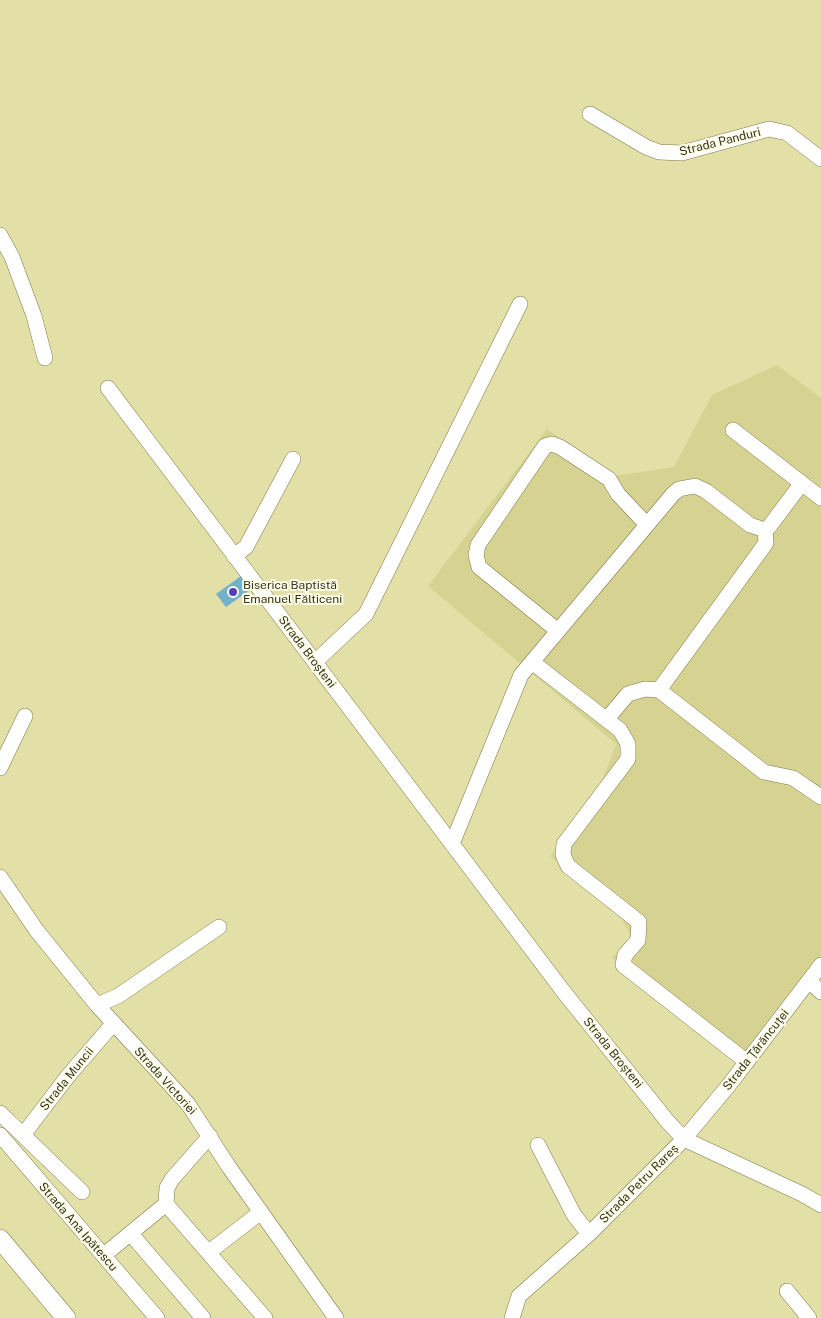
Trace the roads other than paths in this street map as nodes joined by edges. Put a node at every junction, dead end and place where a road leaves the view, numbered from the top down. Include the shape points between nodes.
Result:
1 (590, 114) dead end
2 (821, 159) edge
3 (0, 235) edge
4 (520, 304) dead end
5 (45, 358) dead end
6 (108, 388) dead end
7 (733, 430) dead end
8 (293, 459) dead end
9 (802, 483) junction
10 (821, 498) edge
11 (646, 525) junction
12 (764, 530) junction
13 (234, 556) junction
14 (558, 631) junction
15 (315, 662) junction
16 (532, 662) junction
17 (659, 690) junction
18 (26, 716) dead end
19 (607, 719) junction
20 (0, 768) edge
21 (821, 797) edge
22 (452, 844) junction
23 (1, 880) edge
24 (219, 928) dead end
25 (821, 965) edge
26 (809, 981) junction
27 (821, 992) edge
28 (97, 1005) junction
29 (113, 1024) junction
30 (747, 1062) junction
31 (0, 1113) edge
32 (0, 1135) edge
33 (23, 1135) junction
34 (210, 1136) junction
35 (686, 1136) junction
36 (538, 1145) dead end
37 (82, 1192) dead end
38 (820, 1202) edge
39 (166, 1204) junction
40 (260, 1212) junction
41 (131, 1234) junction
42 (589, 1234) junction
43 (0, 1239) edge
44 (209, 1252) junction
45 (104, 1255) junction
46 (787, 1290) dead end
47 (66, 1318) edge
48 (157, 1318) edge
49 (203, 1318) edge
50 (265, 1318) edge
51 (336, 1318) edge
52 (512, 1318) edge
53 (809, 1318) edge

1 - 2 street, Strada Panduri via 659,152 682,153 769,130 787,133
3 - 5 street via 31,308
4 - 15 street via 366,614
6 - 13 street, Strada Broșteni
7 - 9 street
8 - 13 street via 246,547
9 - 10 street
9 - 12 street
11 - 12 street via 672,494 687,486 695,486 706,490 750,525
11 - 14 street
11 - 14 street via 618,494 610,479 560,447 545,446 478,544 476,555 479,567
12 - 17 street via 766,543
13 - 15 street, Strada Broșteni
14 - 16 street
15 - 22 street, Strada Broșteni
16 - 19 street
16 - 22 street via 521,675
17 - 19 street via 645,688 628,694
17 - 21 street via 764,772 793,778
18 - 20 street
19 - 30 street via 620,730 628,744 628,759 564,844 568,866 639,922 638,940 625,954 623,965
22 - 35 street, Strada Broșteni via 563,991
23 - 28 street, Strada Victoriei
24 - 28 street via 118,996
25 - 26 street, Strada Țărăncuței
26 - 27 street
26 - 30 street, Strada Țărăncuței
28 - 29 street, Strada Victoriei
29 - 33 street, Strada Muncii
29 - 34 street, Strada Victoriei via 172,1085
30 - 35 street, Strada Țărăncuței
31 - 33 street, Strada Ana Ipătescu
32 - 45 street, Strada Ana Ipătescu
33 - 37 street, Strada Ana Ipătescu
34 - 39 street via 172,1179 167,1188
34 - 40 street, Strada Victoriei
35 - 38 street, Strada Broșteni
35 - 42 street, Strada Petru Rareș
36 - 42 street, Strada Petru Rareș via 574,1215
39 - 41 street
39 - 44 street
40 - 44 street
40 - 51 street, Strada Victoriei
41 - 45 street
41 - 49 street
42 - 52 street, Strada Petru Rareș via 519,1296
43 - 47 main road
44 - 50 street
45 - 48 street, Strada Ana Ipătescu
46 - 53 street

